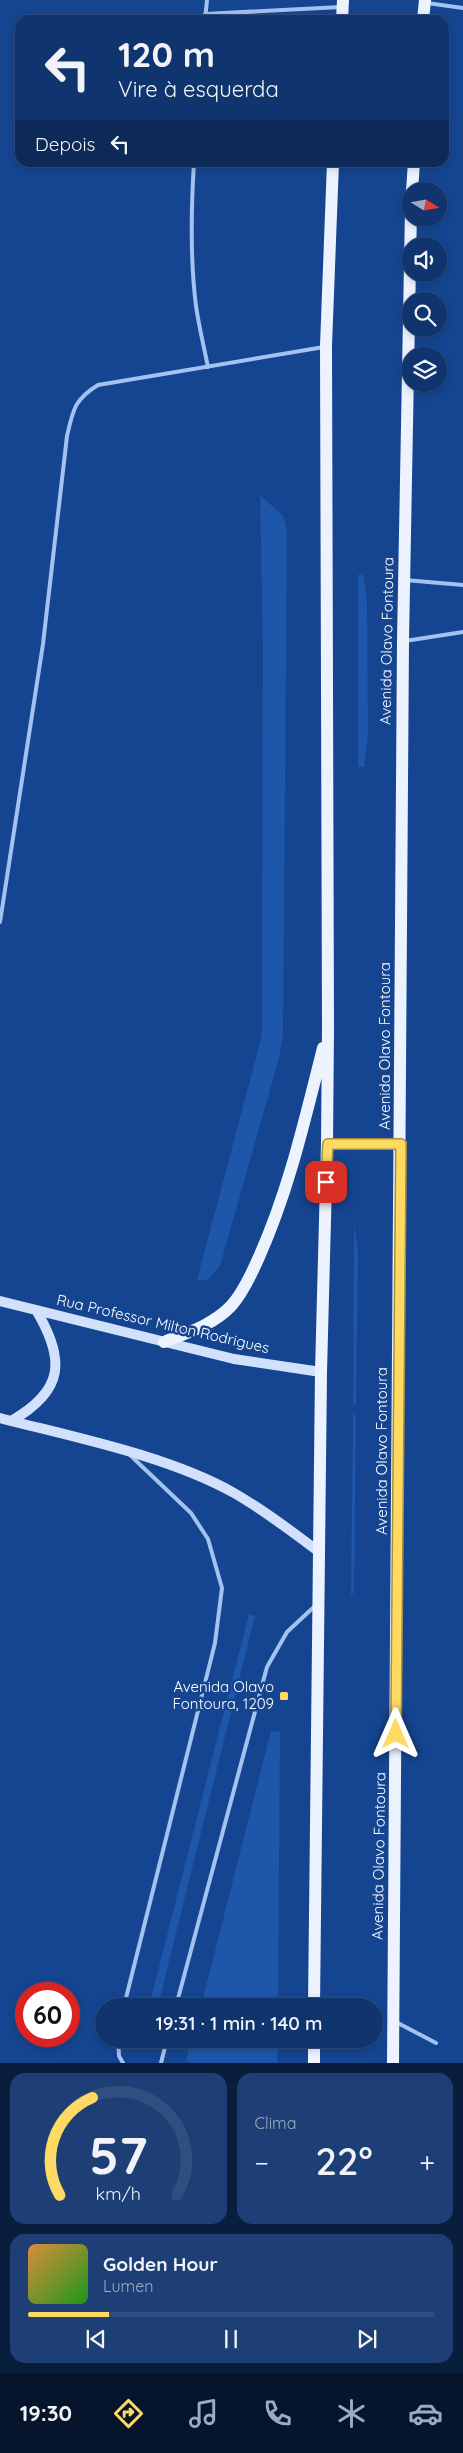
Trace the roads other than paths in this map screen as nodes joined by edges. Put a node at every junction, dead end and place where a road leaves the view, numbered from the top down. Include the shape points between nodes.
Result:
1 (207, 0) edge
2 (425, 1) edge
3 (343, 3) edge
4 (463, 8) edge
5 (205, 14) joint
6 (424, 15) edge
7 (194, 167) edge
8 (333, 167) edge
9 (414, 167) edge
10 (413, 182) edge
11 (411, 228) edge
12 (326, 346) junction
13 (208, 367) junction
14 (403, 580) junction
15 (463, 585) edge
16 (463, 632) edge
17 (403, 641) junction
18 (0, 922) edge
19 (328, 1029) junction
20 (328, 1144) junction
21 (401, 1144) junction
22 (0, 1301) edge
23 (36, 1310) junction
24 (164, 1342) junction
25 (321, 1372) junction
26 (0, 1418) edge
27 (11, 1421) junction
28 (126, 1452) junction
29 (318, 1551) junction
30 (318, 1604) junction
31 (126, 1998) edge
32 (178, 1998) edge
33 (314, 1998) edge
34 (393, 2020) junction
35 (436, 2042) dead end
36 (119, 2048) edge
37 (164, 2048) edge
38 (314, 2048) edge
39 (123, 2063) edge
40 (160, 2063) edge
41 (314, 2063) edge
42 (393, 2063) edge

1 - 5 lane
2 - 4 lane
2 - 6 main road
3 - 5 lane
7 - 13 lane via 192,258 196,307
8 - 12 main road
9 - 10 main road
11 - 14 main road, Avenida Olavo Fontoura
12 - 13 lane
12 - 19 main road
13 - 18 lane via 98,385 82,395 75,405 67,436 44,644
14 - 15 lane
14 - 17 main road, Avenida Olavo Fontoura
16 - 17 lane
17 - 21 main road, Avenida Olavo Fontoura
19 - 20 main road
19 - 24 main road via 291,1173 250,1277 231,1306 208,1324
20 - 21 main road
20 - 25 main road
21 - 34 main road, Avenida Olavo Fontoura
22 - 23 street, Rua Professor Milton Rodrigues
23 - 24 street, Rua Professor Milton Rodrigues
23 - 27 street via 53,1340 55,1369 43,1398 33,1409
24 - 25 street, Rua Professor Milton Rodrigues via 234,1359
25 - 29 main road
26 - 27 street
27 - 28 street
28 - 29 street via 233,1492
28 - 31 lane via 191,1513 208,1539 222,1588 215,1643
29 - 30 main road
30 - 32 lane via 287,1632 267,1667
30 - 33 main road
34 - 35 lane
34 - 42 main road, Avenida Olavo Fontoura
36 - 39 lane
37 - 40 lane
38 - 41 main road

